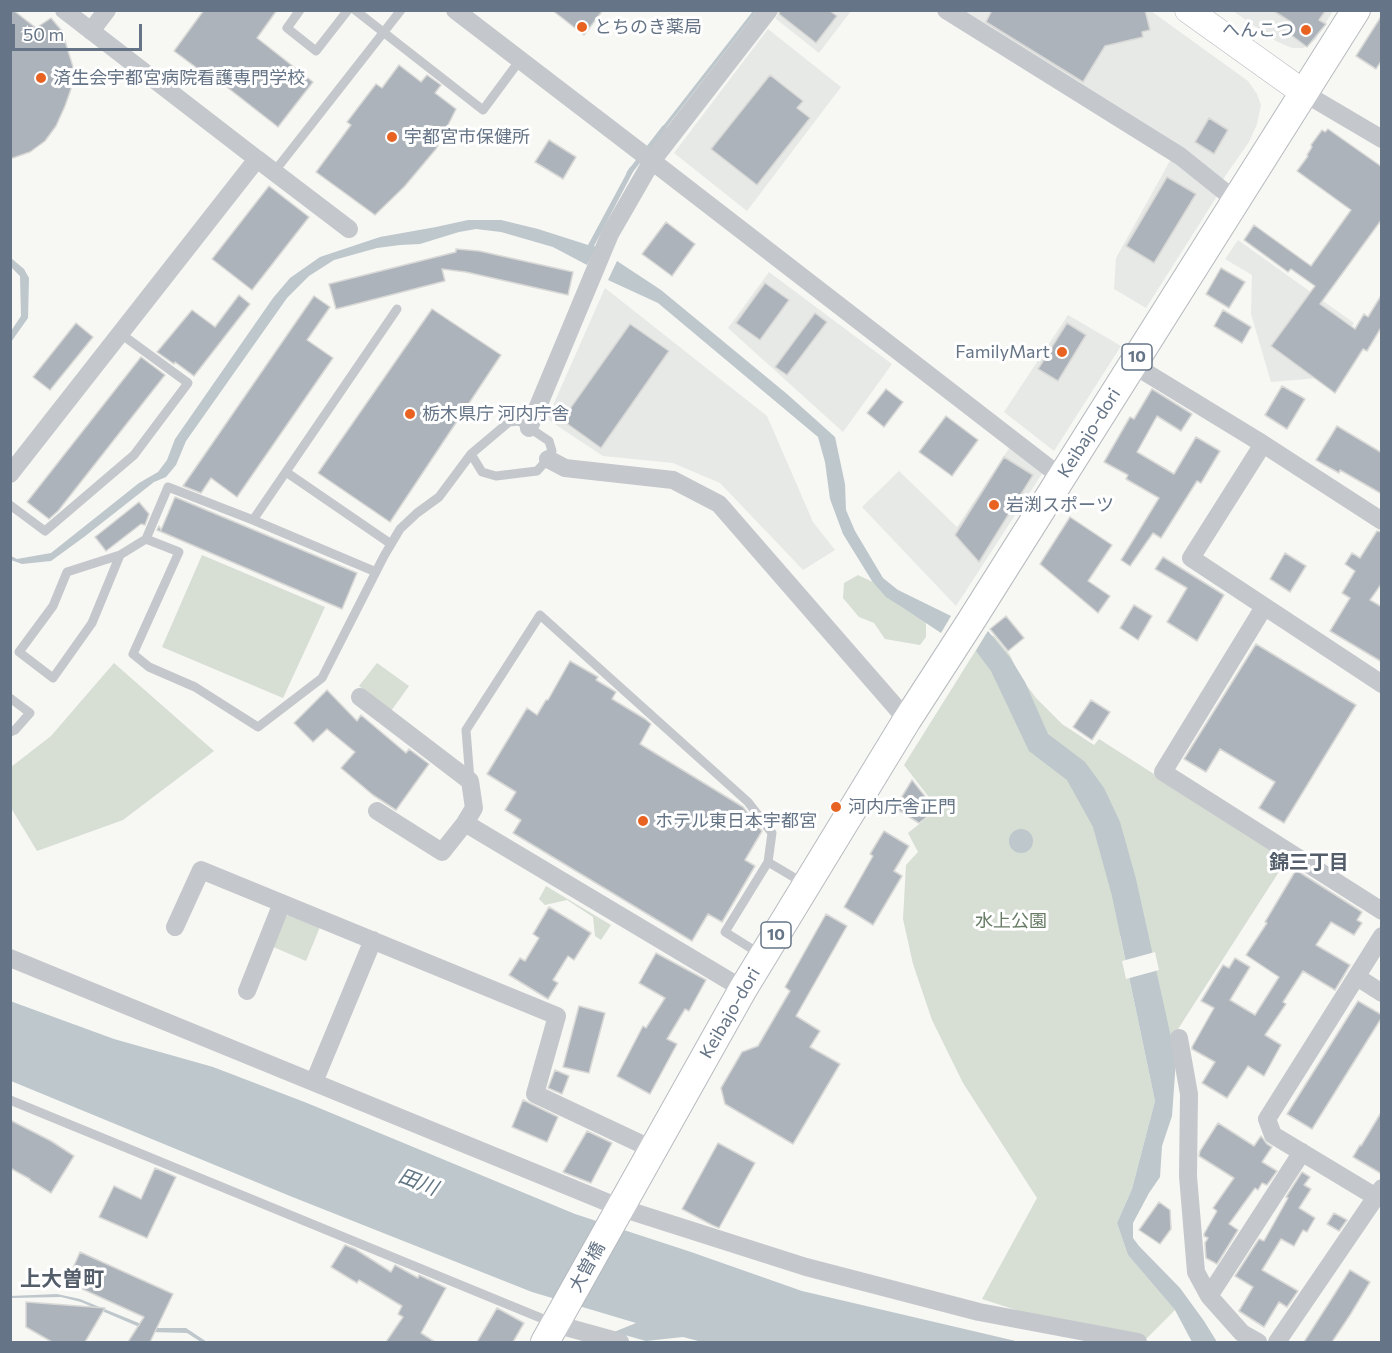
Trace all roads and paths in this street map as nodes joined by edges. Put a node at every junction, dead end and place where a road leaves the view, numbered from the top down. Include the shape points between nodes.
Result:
1 (64, 10) edge
2 (107, 10) edge
3 (300, 10) edge
4 (348, 10) edge
5 (355, 10) edge
6 (401, 10) edge
7 (455, 10) edge
8 (770, 10) edge
9 (946, 10) edge
10 (1188, 10) edge
11 (1356, 10) edge
12 (91, 31) junction
13 (384, 32) junction
14 (520, 60) junction
15 (1304, 93) junction
16 (1382, 139) edge
17 (257, 159) junction
18 (652, 161) junction
19 (274, 172) junction
20 (1235, 200) junction
21 (349, 229) dead end
22 (397, 309) dead end
23 (121, 334) junction
24 (1132, 364) junction
25 (529, 428) junction
26 (1263, 444) junction
27 (471, 454) junction
28 (548, 459) junction
29 (286, 472) junction
30 (10, 474) edge
31 (1061, 477) junction
32 (10, 505) edge
33 (253, 520) junction
34 (1382, 521) edge
35 (146, 539) junction
36 (391, 544) junction
37 (120, 555) junction
38 (376, 572) junction
39 (1264, 607) junction
40 (1382, 684) edge
41 (360, 697) dead end
42 (10, 698) edge
43 (907, 720) junction
44 (10, 732) edge
45 (470, 781) junction
46 (377, 811) dead end
47 (465, 823) junction
48 (768, 862) junction
49 (807, 885) junction
50 (282, 903) junction
51 (1382, 911) edge
52 (175, 927) dead end
53 (1382, 936) edge
54 (373, 940) junction
55 (763, 956) junction
56 (10, 958) edge
57 (1357, 977) junction
58 (743, 989) junction
59 (247, 991) dead end
60 (1382, 993) edge
61 (1179, 1038) dead end
62 (314, 1082) junction
63 (10, 1100) edge
64 (654, 1150) junction
65 (1302, 1152) junction
66 (1378, 1192) edge
67 (617, 1215) junction
68 (1209, 1296) junction
69 (554, 1326) edge
70 (620, 1342) edge
71 (1138, 1342) edge
72 (1258, 1342) edge
73 (1277, 1342) edge

1 - 12 street
2 - 12 street
3 - 4 lane via 287,28 316,51
5 - 13 lane
6 - 13 lane
7 - 14 street
8 - 18 street
9 - 20 street via 1180,156
10 - 15 street
11 - 15 main road, 10
12 - 17 street
13 - 14 lane via 483,110
13 - 19 lane
14 - 18 street
15 - 16 street
15 - 20 main road, Keibajo-dori / 10
17 - 19 street
17 - 23 street
18 - 25 street via 610,234
18 - 31 street
19 - 21 street
20 - 24 main road, Keibajo-dori / 10
22 - 29 lane
23 - 30 street
23 - 32 lane via 188,383 134,455 45,531
24 - 26 street
24 - 31 main road, Keibajo-dori / 10
25 - 27 lane via 519,421 509,422
25 - 28 lane via 549,441 552,452
26 - 34 street
26 - 39 street via 1191,558
27 - 28 lane via 482,472 496,476 537,471
27 - 36 lane via 439,497 400,529
28 - 43 street via 565,468 673,480 719,504
29 - 33 lane
29 - 36 lane
31 - 43 main road, Keibajo-dori / 10
33 - 35 lane via 168,487
33 - 38 lane
35 - 37 lane
35 - 38 lane via 179,552 133,654 149,667 195,687 258,727 322,678
36 - 38 lane
37 - 37 lane via 92,623 53,678 19,652 53,606 67,572
39 - 40 street
39 - 51 street via 1163,772
41 - 45 street
42 - 44 lane via 30,713
43 - 49 main road, Keibajo-dori / 10
45 - 47 street via 474,808
45 - 48 lane via 466,730 540,615 748,802 772,833
46 - 47 street via 442,852
47 - 58 street
48 - 49 lane
48 - 55 lane via 725,932
49 - 55 main road, Keibajo-dori / 10
50 - 52 street via 201,870
50 - 54 street
50 - 59 street
53 - 57 street
54 - 62 street
54 - 64 street via 557,1016 535,1094
55 - 58 main road, Keibajo-dori / 10
56 - 62 street
57 - 60 street
57 - 65 street via 1268,1119 1273,1135
58 - 64 main road, Keibajo-dori / 10
61 - 68 street via 1189,1094 1188,1176 1196,1272
62 - 67 street
63 - 69 lane
64 - 67 main road, Keibajo-dori / 10
65 - 66 street
65 - 68 street
66 - 73 street
67 - 69 main road, 大曽橋 / 10
67 - 71 street via 979,1312
68 - 72 street via 1242,1333
69 - 70 street

